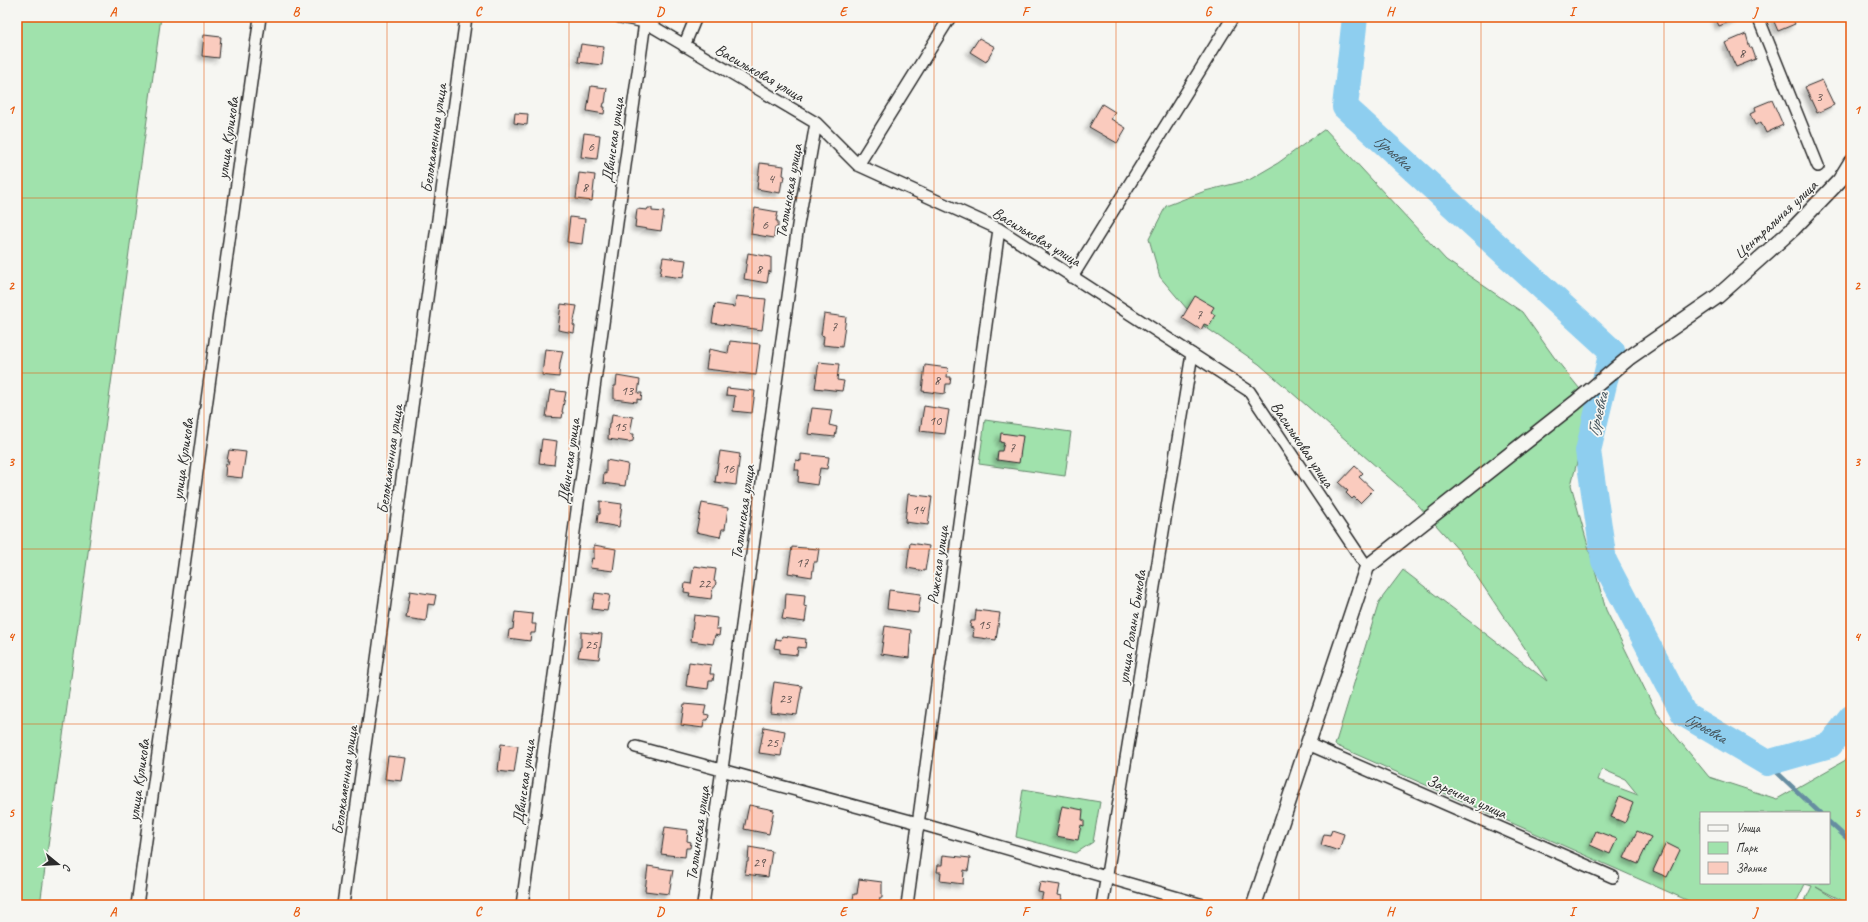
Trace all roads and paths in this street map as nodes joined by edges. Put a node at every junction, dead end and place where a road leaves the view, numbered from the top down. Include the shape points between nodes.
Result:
1 (260, 17) edge
2 (466, 17) edge
3 (620, 17) edge
4 (696, 17) edge
5 (950, 17) edge
6 (1233, 17) edge
7 (1758, 17) edge
8 (645, 22) junction
9 (684, 46) junction
10 (816, 123) junction
11 (1851, 162) edge
12 (858, 165) junction
13 (1818, 166) dead end
14 (999, 229) junction
15 (1072, 277) junction
16 (1192, 354) junction
17 (1367, 567) junction
18 (1308, 744) junction
19 (636, 747) dead end
20 (722, 770) junction
21 (918, 823) junction
22 (1106, 877) junction
23 (1613, 877) dead end
24 (137, 905) edge
25 (343, 905) edge
26 (522, 905) edge
27 (703, 905) edge
28 (907, 905) edge
29 (1102, 905) edge
30 (1203, 905) edge
31 (1254, 905) edge

1 - 24 street, улица Куликова
2 - 25 street, Белокаменная улица
3 - 8 street, Васильковая улица
4 - 9 street
5 - 12 street
6 - 15 street
7 - 13 street
8 - 9 street, Васильковая улица
8 - 26 street, Двинская улица
9 - 10 street, Васильковая улица
10 - 12 street, Васильковая улица
10 - 20 street, Таллинская улица via 798,225
11 - 17 street, Центральная улица via 1840,180 1792,229 1718,296 1630,357
12 - 14 street, Васильковая улица
14 - 15 street, Васильковая улица
14 - 21 street, Рижская улица
15 - 16 street, Васильковая улица
16 - 17 street, Васильковая улица via 1248,391
16 - 22 street, улица Ролана Быкова
17 - 18 street
18 - 23 street, Заречная улица
18 - 31 street
19 - 20 street
20 - 21 street
20 - 27 street, Таллинская улица
21 - 22 street
21 - 28 street, Рижская улица
22 - 29 street, улица Ролана Быкова
22 - 30 street

